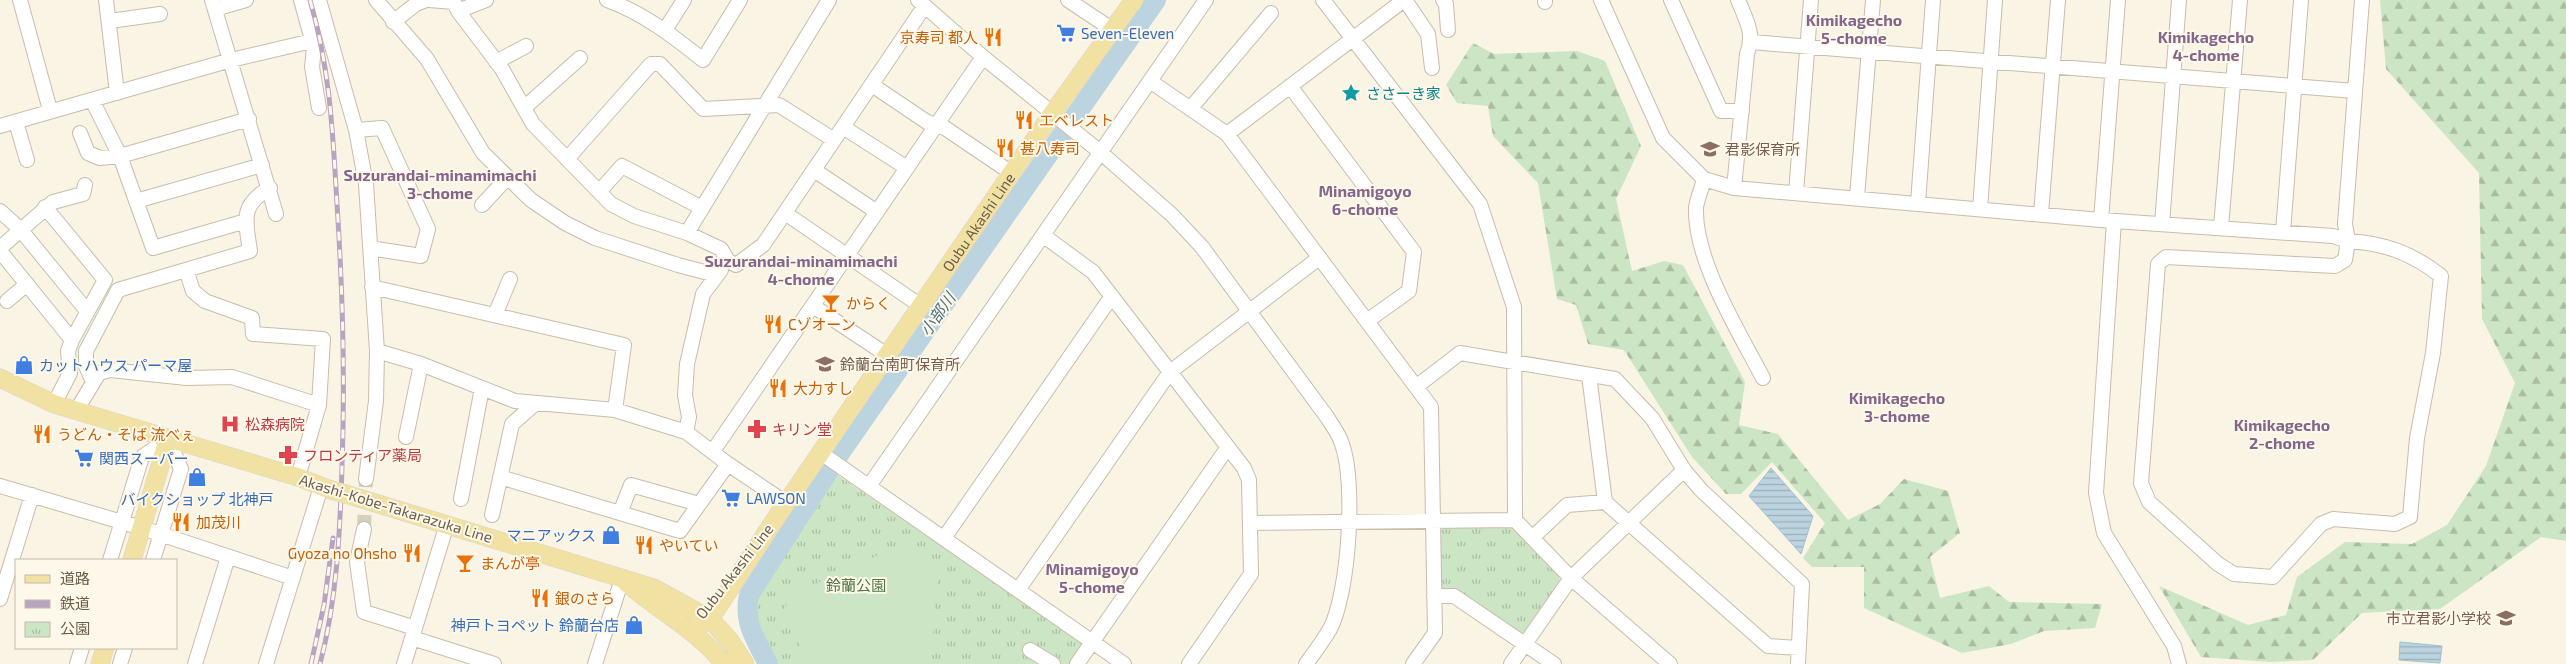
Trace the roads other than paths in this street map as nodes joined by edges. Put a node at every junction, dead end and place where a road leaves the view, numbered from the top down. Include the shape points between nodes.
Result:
1 (20, 0) edge
2 (106, 0) edge
3 (246, 0) edge
4 (300, 0) edge
5 (320, 0) edge
6 (376, 0) edge
7 (427, 0) edge
8 (486, 0) edge
9 (608, 0) edge
10 (684, 0) edge
11 (740, 0) edge
12 (829, 0) edge
13 (1068, 0) edge
14 (1134, 0) edge
15 (1206, 0) edge
16 (1323, 0) edge
17 (1405, 0) edge
18 (1443, 0) edge
19 (1601, 0) edge
20 (1671, 0) edge
21 (1738, 0) edge
22 (1811, 0) edge
23 (1872, 0) edge
24 (1933, 0) edge
25 (1995, 0) edge
26 (2058, 0) edge
27 (2118, 0) edge
28 (2179, 0) edge
29 (2240, 0) edge
30 (2301, 0) edge
31 (2362, 0) edge
32 (626, 3) edge
33 (921, 4) edge
34 (214, 5) edge
35 (455, 5) edge
36 (160, 14) dead end
37 (1271, 14) dead end
38 (110, 21) junction
39 (393, 22) junction
40 (665, 30) junction
41 (1113, 30) junction
42 (1448, 30) dead end
43 (1352, 38) junction
44 (312, 41) junction
45 (1751, 42) junction
46 (526, 46) dead end
47 (1808, 47) junction
48 (1868, 53) junction
49 (1929, 57) junction
50 (580, 58) dead end
51 (983, 58) junction
52 (231, 60) junction
53 (1990, 61) junction
54 (496, 62) junction
55 (2052, 67) junction
56 (1432, 68) dead end
57 (2112, 73) junction
58 (2173, 77) junction
59 (1150, 81) junction
60 (2234, 82) junction
61 (872, 85) junction
62 (1290, 86) junction
63 (2294, 86) junction
64 (2355, 91) junction
65 (117, 93) junction
66 (92, 100) junction
67 (766, 105) junction
68 (318, 108) dead end
69 (524, 108) junction
70 (1190, 109) junction
71 (50, 110) junction
72 (1742, 111) junction
73 (1057, 118) junction
74 (248, 119) junction
75 (16, 122) junction
76 (937, 125) junction
77 (0, 126) edge
78 (843, 127) junction
79 (356, 130) junction
80 (80, 133) dead end
81 (1227, 134) junction
82 (834, 140) junction
83 (1099, 151) junction
84 (120, 156) junction
85 (27, 160) dead end
86 (567, 160) junction
87 (262, 165) junction
88 (907, 168) junction
89 (814, 170) junction
90 (1013, 174) junction
91 (508, 177) junction
92 (1704, 179) junction
93 (85, 186) dead end
94 (270, 188) junction
95 (1734, 188) junction
96 (599, 192) junction
97 (1796, 193) junction
98 (1857, 198) junction
99 (136, 201) junction
100 (1918, 203) junction
101 (482, 205) dead end
102 (45, 207) junction
103 (702, 208) junction
104 (1980, 209) junction
105 (0, 211) edge
106 (877, 212) junction
107 (785, 213) junction
108 (276, 214) dead end
109 (2041, 214) junction
110 (246, 221) junction
111 (2107, 221) junction
112 (2162, 224) junction
113 (2221, 227) junction
114 (20, 229) junction
115 (2283, 232) junction
116 (687, 233) junction
117 (1044, 236) junction
118 (2348, 241) junction
119 (370, 248) junction
120 (0, 250) edge
121 (848, 256) junction
122 (1319, 258) junction
123 (728, 262) junction
124 (186, 270) junction
125 (716, 275) junction
126 (510, 279) dead end
127 (26, 284) junction
128 (372, 287) junction
129 (1112, 296) junction
130 (6, 302) dead end
131 (814, 306) junction
132 (921, 306) junction
133 (1249, 310) junction
134 (87, 311) junction
135 (495, 315) junction
136 (1367, 321) junction
137 (72, 340) junction
138 (377, 351) junction
139 (887, 356) junction
140 (1514, 362) junction
141 (421, 364) junction
142 (1170, 372) junction
143 (1589, 375) junction
144 (0, 378) edge
145 (1763, 378) dead end
146 (93, 382) junction
147 (1417, 386) junction
148 (482, 388) junction
149 (536, 403) junction
150 (54, 404) junction
151 (319, 405) junction
152 (615, 410) junction
153 (76, 411) junction
154 (686, 432) junction
155 (406, 437) dead end
156 (168, 439) junction
157 (1228, 447) junction
158 (713, 451) junction
159 (823, 455) junction
160 (728, 464) junction
161 (1684, 470) junction
162 (298, 477) junction
163 (500, 477) junction
164 (366, 479) tunnel mouth
165 (0, 486) edge
166 (869, 486) junction
167 (324, 488) junction
168 (32, 495) junction
169 (461, 499) dead end
170 (1605, 502) junction
171 (786, 503) junction
172 (699, 504) junction
173 (620, 513) junction
174 (492, 515) dead end
175 (1515, 520) junction
176 (122, 522) junction
177 (1349, 522) junction
178 (1432, 522) junction
179 (1628, 523) junction
180 (447, 524) junction
181 (1250, 524) junction
182 (142, 528) junction
183 (364, 529) tunnel mouth
184 (161, 534) junction
185 (944, 538) junction
186 (1532, 538) junction
187 (228, 557) junction
188 (110, 559) edge
189 (132, 559) edge
190 (153, 559) edge
191 (293, 578) junction
192 (1571, 578) junction
193 (622, 579) junction
194 (1018, 590) junction
195 (1434, 596) junction
196 (0, 599) edge
197 (705, 615) junction
198 (690, 630) junction
199 (413, 633) junction
200 (1092, 641) junction
201 (1525, 644) junction
202 (1799, 648) junction
203 (82, 649) edge
204 (105, 649) edge
205 (125, 649) edge
206 (1030, 650) dead end
207 (77, 664) edge
208 (100, 664) edge
209 (120, 664) edge
210 (195, 664) edge
211 (266, 664) edge
212 (404, 664) edge
213 (494, 664) edge
214 (596, 664) edge
215 (724, 664) edge
216 (745, 664) edge
217 (1053, 664) edge
218 (1076, 664) edge
219 (1124, 664) edge
220 (1189, 664) edge
221 (1306, 664) edge
222 (1413, 664) edge
223 (1511, 664) edge
224 (1554, 664) edge
225 (1670, 664) edge
226 (1798, 664) edge
227 (2179, 664) edge

1 - 71 street
2 - 38 street
3 - 34 street
4 - 44 street
5 - 79 street
6 - 39 street
7 - 35 street
7 - 39 street via 416,4
8 - 35 street
9 - 32 street
10 - 40 street
11 - 40 street via 702,60
12 - 67 street
13 - 41 street
14 - 41 main road, Oubu Akashi Line
15 - 59 street
16 - 43 street
17 - 43 street
17 - 56 street via 1428,34
18 - 42 street
19 - 92 street via 1663,138
20 - 72 street via 1721,111
21 - 45 street via 1751,30
22 - 47 street
23 - 48 street
24 - 49 street
25 - 53 street
26 - 55 street
27 - 57 street
28 - 58 street
29 - 60 street
30 - 63 street
31 - 64 street
32 - 40 street
33 - 51 street
33 - 61 street
34 - 52 street
35 - 54 street
36 - 38 street
37 - 70 street
38 - 65 street
39 - 91 street via 427,59 483,153
41 - 73 main road, Oubu Akashi Line
43 - 62 street
43 - 140 street via 1480,204 1514,307
44 - 52 street
44 - 68 street
45 - 47 street
45 - 72 street
46 - 54 street
47 - 48 street
47 - 97 street
48 - 49 street
48 - 98 street
49 - 53 street
49 - 100 street
50 - 69 street
51 - 73 street
51 - 76 street
52 - 65 street
52 - 74 street
53 - 55 street
53 - 104 street
54 - 69 street
55 - 57 street
55 - 109 street
57 - 58 street
57 - 111 street
58 - 60 street
58 - 112 street
59 - 70 street
59 - 83 street
60 - 63 street
60 - 113 street
61 - 76 street via 927,122
61 - 78 street
62 - 81 street
62 - 136 street via 1414,252 1409,291
63 - 64 street
63 - 115 street
64 - 118 street via 2345,224
65 - 66 street
66 - 71 street
66 - 84 street
67 - 82 street via 779,105
67 - 86 street via 703,110 660,64 651,64
67 - 103 street
69 - 86 street via 533,124
70 - 81 street
71 - 75 street
72 - 95 street
73 - 83 street
73 - 90 main road, Oubu Akashi Line
74 - 84 street
74 - 87 street
75 - 77 street
75 - 85 street
76 - 88 street
76 - 90 street
78 - 82 street
78 - 88 street
79 - 119 street via 366,184
79 - 119 street via 382,128 428,229 420,256
80 - 84 street via 88,153 100,158
81 - 122 street
82 - 89 street
83 - 117 street
83 - 133 street via 1172,215 1202,247
84 - 99 street
86 - 96 street
87 - 94 street
87 - 99 street
88 - 106 street
89 - 106 street
89 - 107 street
90 - 132 main road, Oubu Akashi Line
91 - 101 street
91 - 125 street via 531,200 595,238 678,266
92 - 95 street
92 - 145 street via 1696,207 1700,246 1730,316
93 - 102 street via 83,194
94 - 108 street
94 - 110 street via 256,196 248,207
95 - 97 street
96 - 103 street via 622,166
96 - 116 street via 611,204 634,216
97 - 98 street
98 - 100 street
99 - 110 street via 153,248
100 - 104 street
102 - 114 street
102 - 134 street via 105,280
103 - 116 street
104 - 109 street
105 - 114 street
106 - 121 street
107 - 121 street
107 - 123 street via 763,245 736,265
109 - 111 street
110 - 124 street via 250,251
111 - 112 street
111 - 227 street via 2096,493 2104,533 2174,646
112 - 113 street
113 - 115 street
114 - 120 street
114 - 134 street
115 - 118 street via 2333,236
116 - 123 street via 721,249
117 - 129 street via 1094,272
117 - 166 street
118 - 118 street via 2345,260 2335,266 2166,257 2158,264 2140,482 2149,502 2218,564 2234,574 2273,576 2321,524 2333,519 2396,524 2410,517 2417,438 2433,353 2441,276 2402,252 2375,243
119 - 128 street
120 - 127 street
121 - 131 street
121 - 132 street
122 - 133 street
122 - 136 street
123 - 125 street
124 - 146 street via 118,290 86,351 86,366
124 - 151 street via 193,291 205,301 252,318 253,334 323,339
125 - 154 street via 702,294 687,364 685,395 689,417
126 - 135 street
127 - 130 street
127 - 137 street
128 - 135 street
128 - 138 street
129 - 142 street
129 - 185 street
131 - 139 street
131 - 158 street
132 - 139 main road, Oubu Akashi Line
133 - 142 street
133 - 177 street via 1327,417 1342,443
134 - 137 street
135 - 152 street via 624,345
136 - 147 street
137 - 150 street via 68,351 70,373
138 - 141 street
138 - 164 street via 376,401
139 - 159 main road, Oubu Akashi Line
140 - 143 street
140 - 147 street via 1460,353
140 - 175 street
141 - 148 street
141 - 155 street
142 - 157 street
142 - 194 street
143 - 161 street via 1615,379 1652,418
143 - 170 street
144 - 150 main road, Akashi-Kobe-Takarazuka Line
146 - 151 street via 99,373 110,370 187,378 232,377
146 - 153 street
147 - 178 street via 1431,407
148 - 149 street via 515,401
148 - 169 street
149 - 152 street
149 - 163 street via 512,424
150 - 153 main road, Akashi-Kobe-Takarazuka Line
151 - 162 street
152 - 154 street
153 - 156 main road, Akashi-Kobe-Takarazuka Line
154 - 158 street
156 - 162 main road, Akashi-Kobe-Takarazuka Line
156 - 176 street via 142,457
156 - 182 main road
156 - 184 street via 181,469
157 - 181 street via 1249,480
157 - 200 street
158 - 160 street
159 - 166 street
159 - 171 main road, Oubu Akashi Line
160 - 171 street
160 - 172 street
161 - 179 street
161 - 202 street via 1701,490 1802,584
162 - 167 main road, Akashi-Kobe-Takarazuka Line
163 - 173 street
163 - 174 street
165 - 168 street
166 - 185 street
167 - 180 main road, Akashi-Kobe-Takarazuka Line, bridge
167 - 191 street
168 - 176 street
168 - 196 street
170 - 179 street
170 - 186 street via 1567,505
171 - 197 main road, Oubu Akashi Line
172 - 173 street via 680,531
172 - 173 street via 631,485
175 - 178 street
175 - 186 street
176 - 182 street
176 - 188 street
177 - 178 street
177 - 181 street
177 - 221 street via 1343,593 1330,628
178 - 195 street
179 - 192 street
179 - 202 street via 1768,646
180 - 193 main road, Akashi-Kobe-Takarazuka Line
180 - 199 street
181 - 220 street via 1251,574
182 - 184 street
182 - 189 main road
183 - 199 street via 356,562 364,612
184 - 187 street
184 - 190 street
185 - 194 street
186 - 192 street
187 - 191 street
187 - 210 street
191 - 211 street
192 - 201 street
192 - 225 street
193 - 197 main road, Akashi-Kobe-Takarazuka Line via 654,588
193 - 198 main road, Akashi-Kobe-Takarazuka Line
193 - 214 street
194 - 200 street
195 - 201 street via 1454,596
195 - 222 street via 1435,633
197 - 198 main road, Oubu Akashi Line
197 - 216 main road, Akashi-Kobe-Takarazuka Line via 732,642
198 - 215 main road, Akashi-Kobe-Takarazuka Line via 714,650
199 - 212 street
199 - 213 street
200 - 218 street
200 - 219 street
201 - 223 street
201 - 224 street
202 - 226 street
203 - 207 street
204 - 208 main road
205 - 209 street
206 - 217 street

